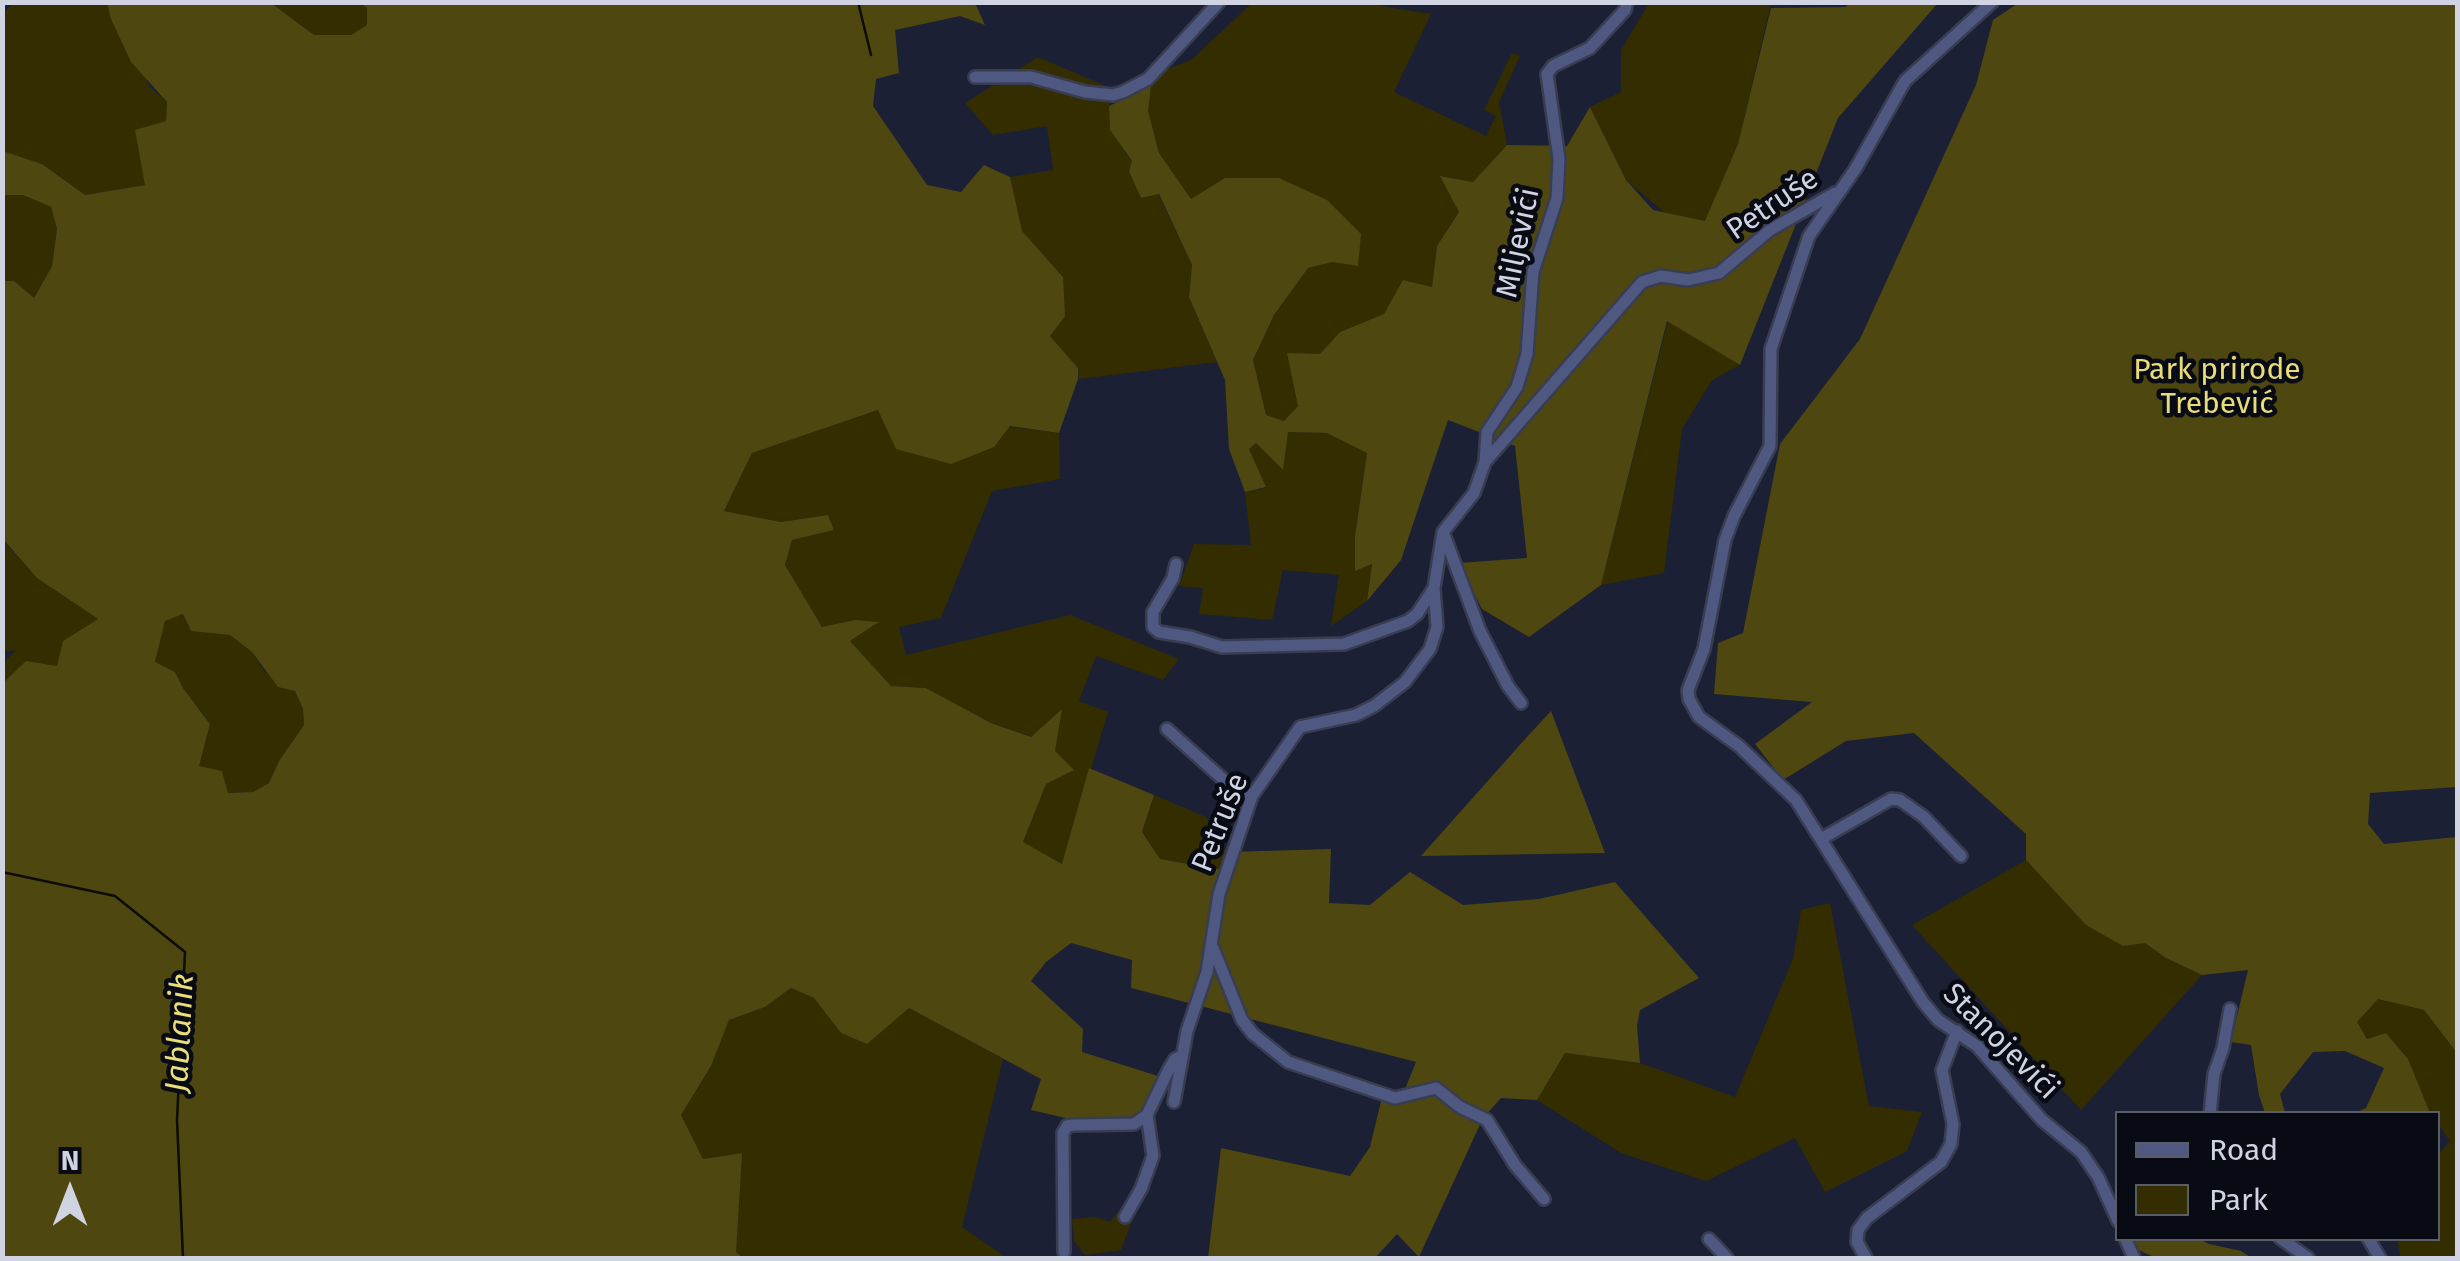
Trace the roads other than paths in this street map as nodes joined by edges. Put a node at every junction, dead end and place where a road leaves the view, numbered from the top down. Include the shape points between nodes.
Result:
1 (1219, 2) edge
2 (1627, 2) edge
3 (1992, 2) edge
4 (975, 77) dead end
5 (1842, 188) junction
6 (1486, 432) junction
7 (1506, 438) junction
8 (1484, 462) junction
9 (1443, 532) junction
10 (1176, 564) dead end
11 (1434, 588) junction
12 (1521, 703) dead end
13 (1168, 729) dead end
14 (1252, 796) junction
15 (1821, 840) junction
16 (1961, 856) dead end
17 (1211, 944) junction
18 (2230, 1009) dead end
19 (1957, 1031) junction
20 (1182, 1056) junction
21 (1174, 1102) dead end
22 (2210, 1111) edge
23 (1148, 1115) junction
24 (1544, 1200) dead end
25 (2115, 1215) edge
26 (1125, 1217) dead end
27 (1708, 1239) dead end
28 (2284, 1241) edge
29 (1064, 1252) dead end
30 (1727, 1258) edge
31 (1866, 1258) edge
32 (2308, 1258) edge

1 - 4 street via 1148,78 1124,92
2 - 6 street, Miljevići via 1590,48 1548,74 1558,139 1557,198 1533,272 1518,387
3 - 5 street via 1904,80
5 - 7 street, Petruše via 1770,230 1720,274 1642,282
5 - 15 street, Stanojevići via 1810,236 1771,350 1770,446 1725,540 1704,649 1688,690 1699,717 1796,800
6 - 7 street
6 - 8 street
7 - 8 street, Petruše
8 - 9 street, Petruše via 1474,493
9 - 11 street, Petruše
9 - 12 street via 1480,631
10 - 11 street via 1153,612 1153,628 1234,648 1344,644 1408,621
11 - 14 street, Petruše via 1436,627 1421,664 1391,694 1356,715 1300,727
13 - 14 street via 1226,782
14 - 17 street, Petruše via 1219,894
15 - 16 street via 1891,798 1924,817
15 - 19 street, Stanojevići via 1922,1002
17 - 20 street, Petruše
17 - 24 street via 1242,1020 1288,1062 1395,1098 1436,1088 1487,1120
18 - 22 street
19 - 25 street, Stanojevići via 2091,1164
19 - 31 street via 1942,1070 1952,1144 1941,1162 1858,1230
20 - 21 street, Petruše
20 - 23 street via 1168,1069
23 - 26 street via 1153,1156
23 - 29 street via 1134,1124 1068,1126 1063,1133
27 - 30 street
28 - 32 street

